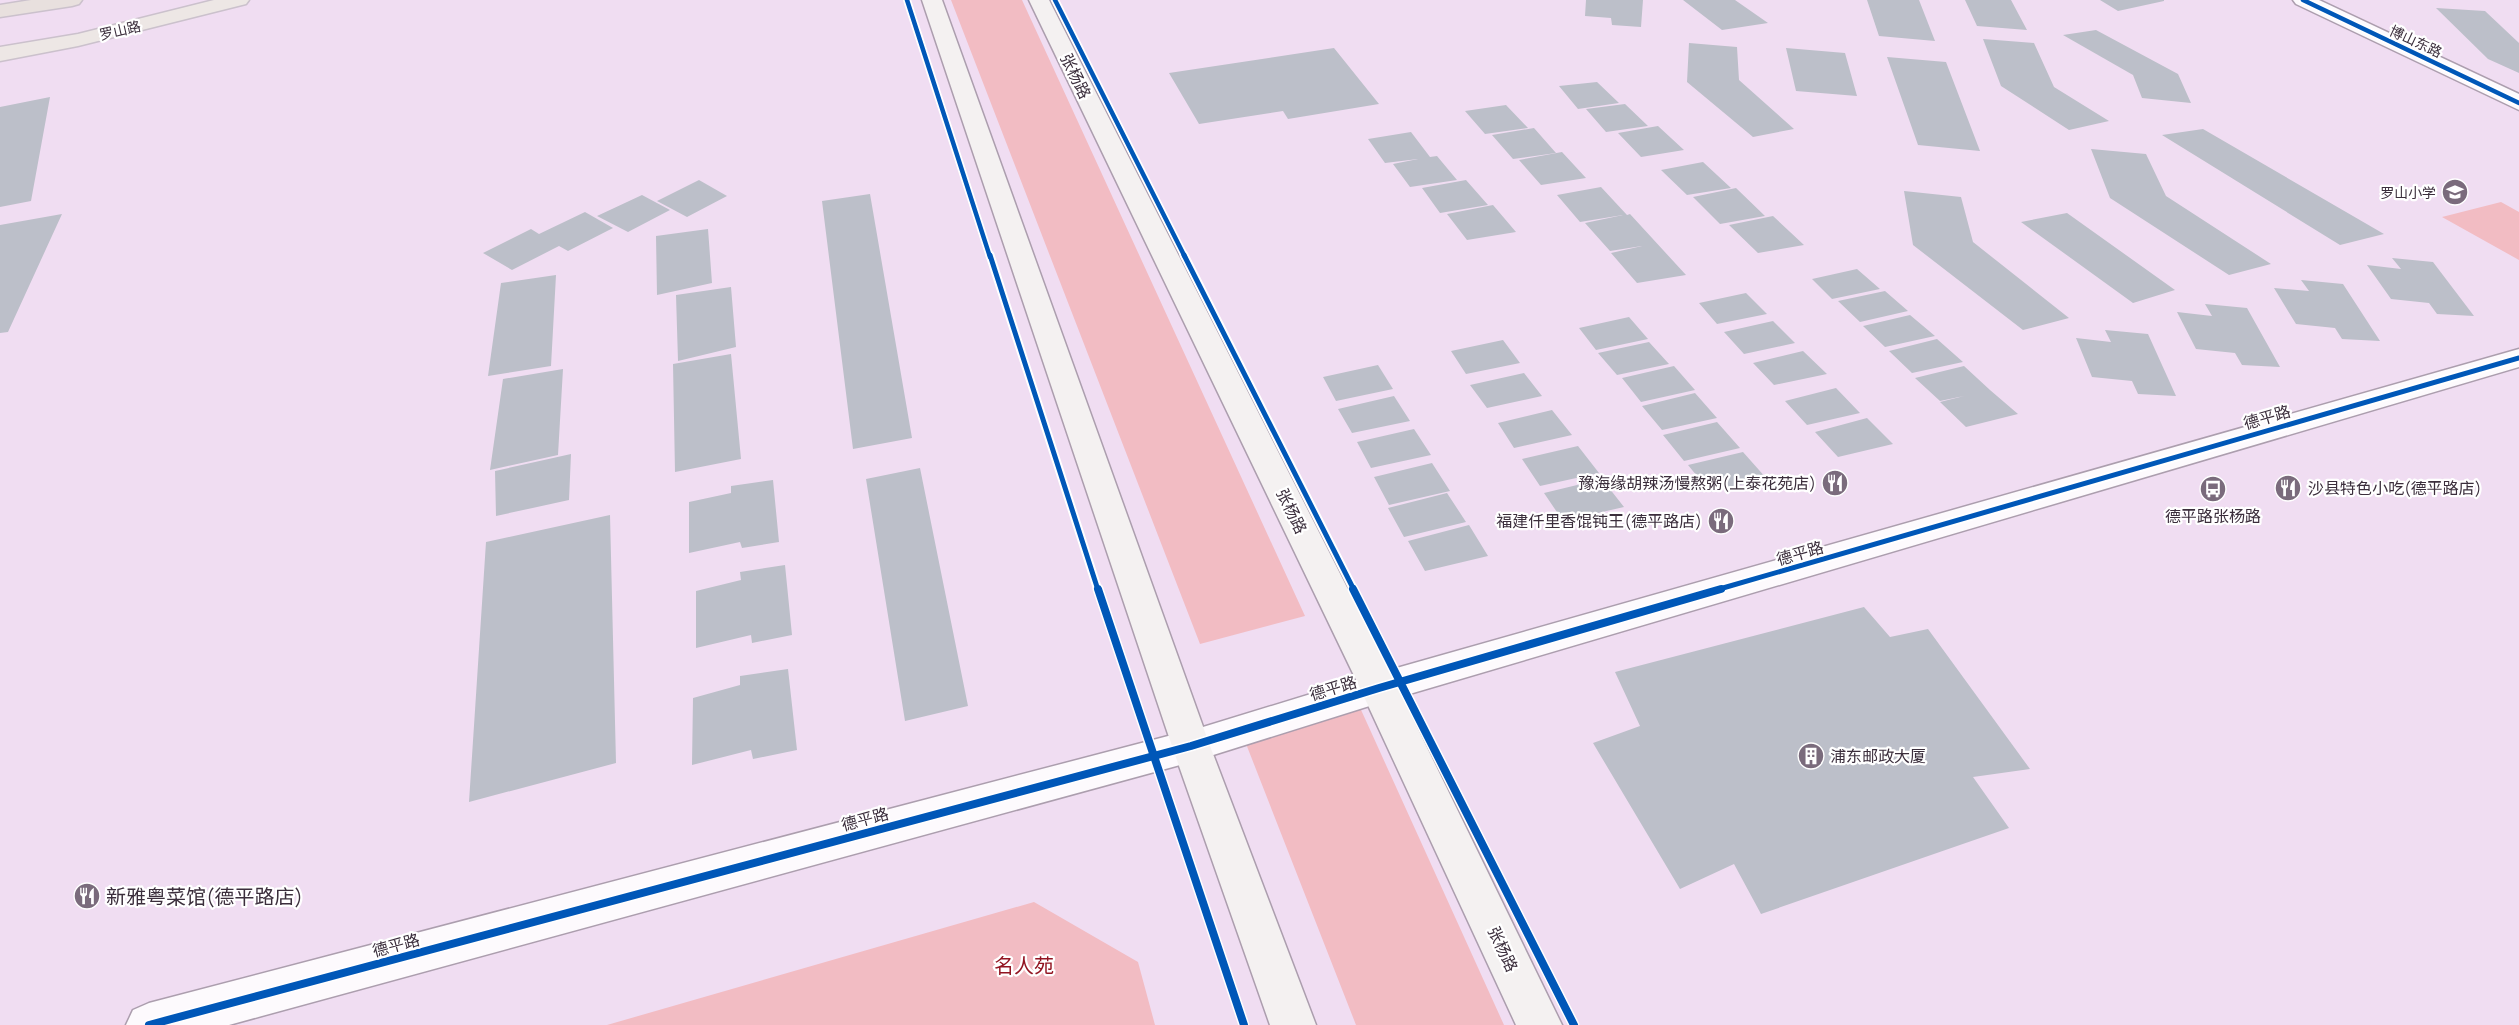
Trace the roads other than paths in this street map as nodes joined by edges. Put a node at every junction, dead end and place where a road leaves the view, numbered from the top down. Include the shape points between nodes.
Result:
1 (72, 0) edge
2 (239, 0) edge
3 (932, 0) edge
4 (1039, 0) edge
5 (2303, 0) edge
6 (0, 11) edge
7 (0, 54) edge
8 (2519, 103) edge
9 (2519, 358) edge
10 (1379, 688) junction
11 (1191, 746) junction
12 (149, 1025) edge
13 (1293, 1025) edge
14 (1539, 1025) edge

1 - 6 highway
2 - 7 main road, 罗山路 via 78,40
3 - 11 main road
4 - 10 main road, 张杨路
5 - 8 street, 博山东路
9 - 10 street, 德平路
10 - 11 street, 德平路
10 - 14 main road, 张杨路
11 - 12 street, 德平路
11 - 13 main road

